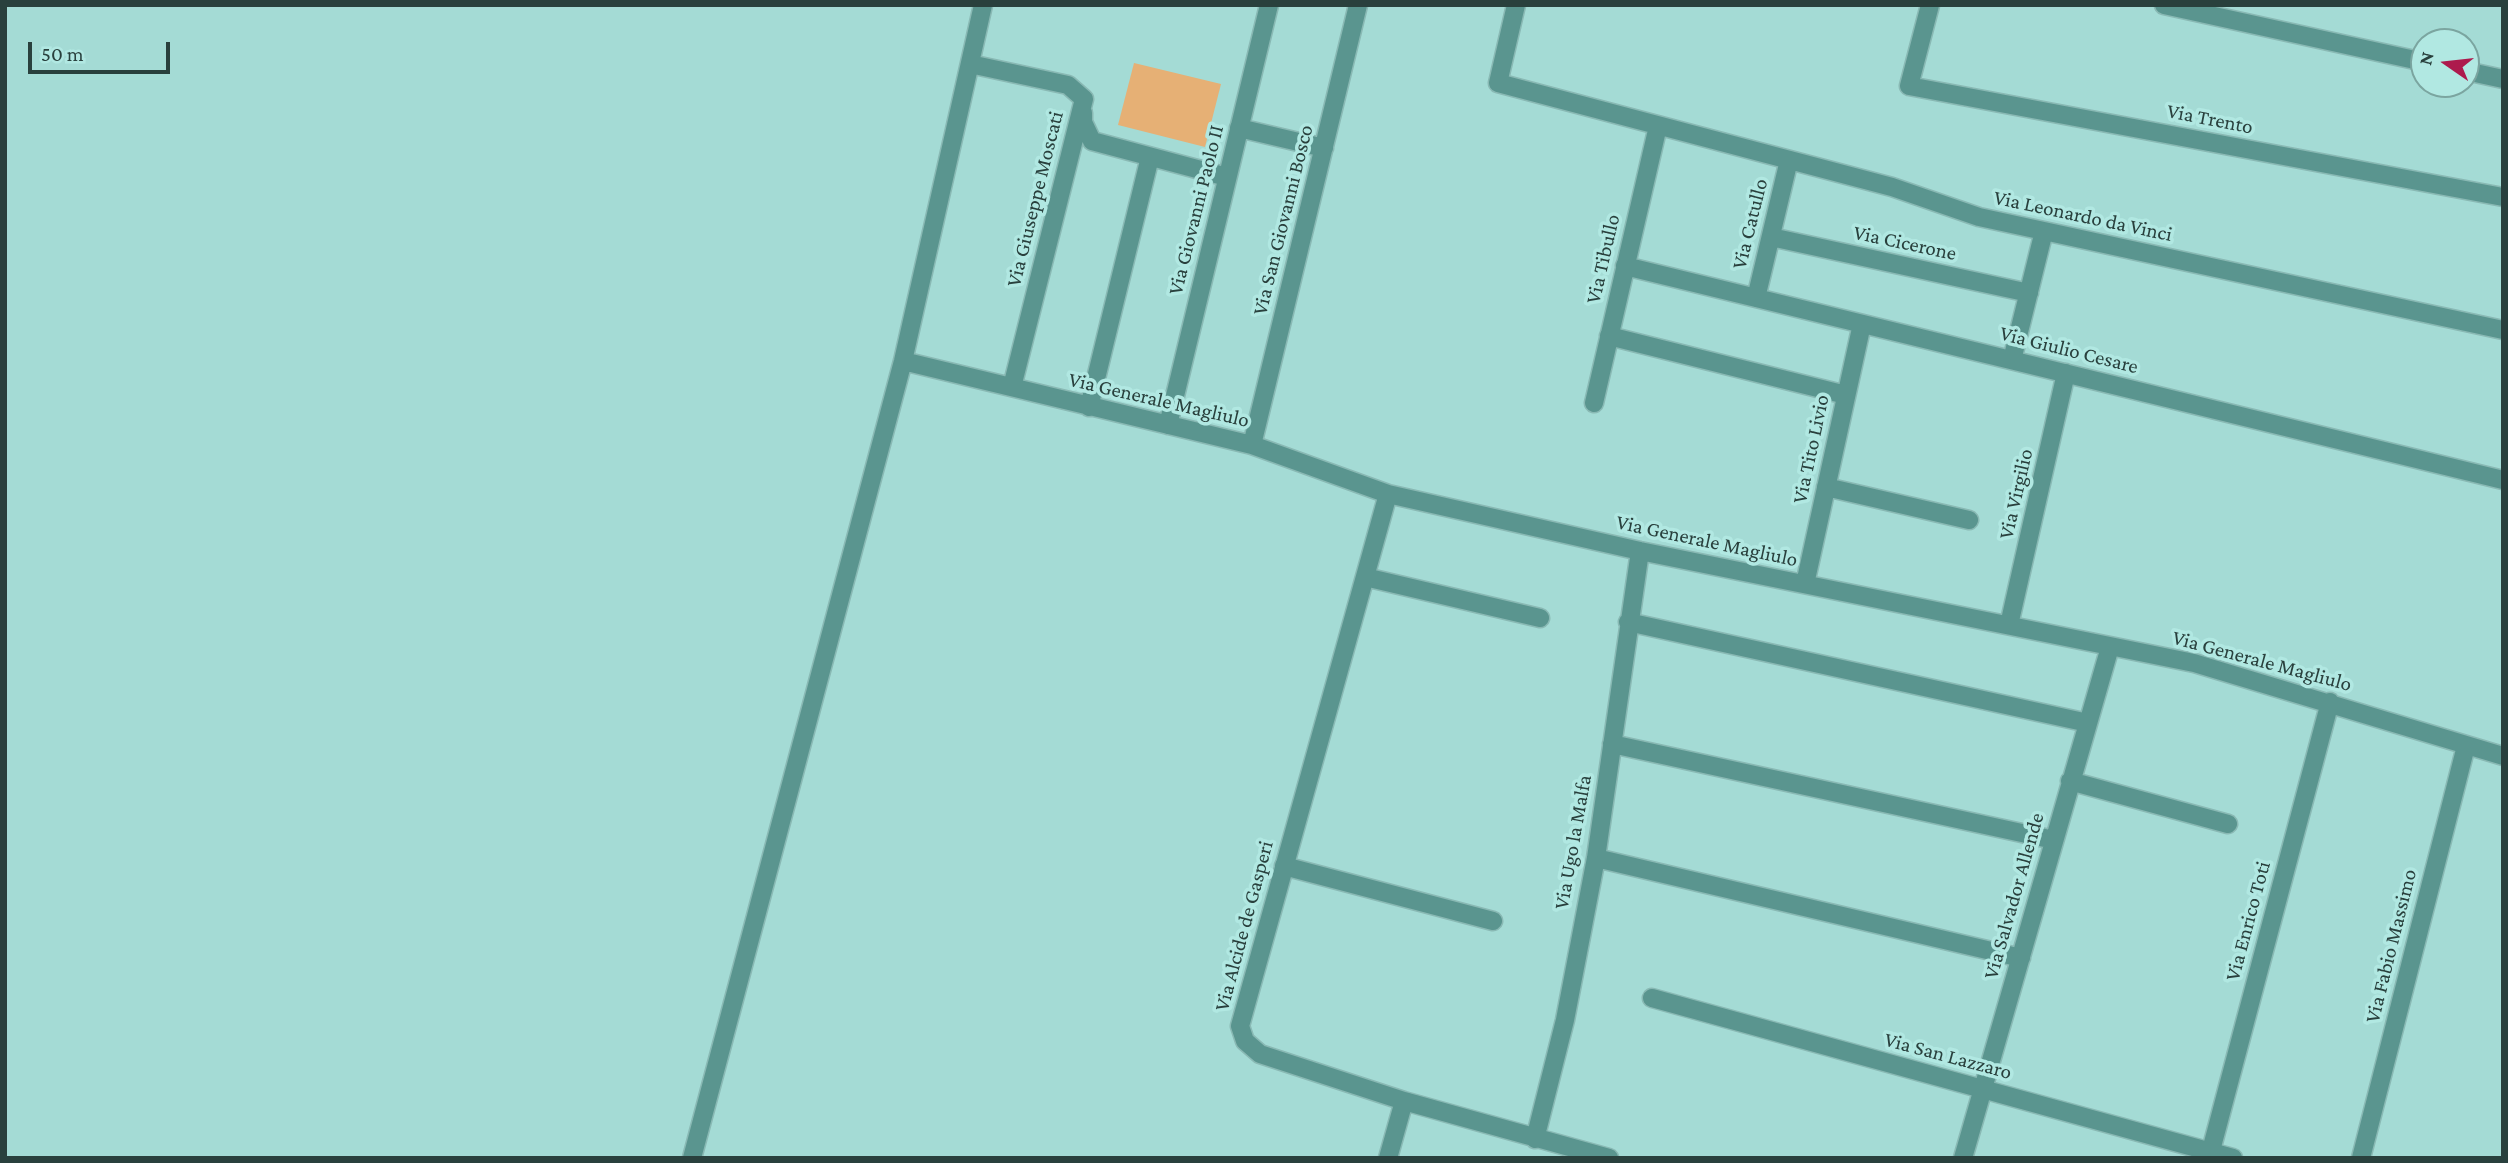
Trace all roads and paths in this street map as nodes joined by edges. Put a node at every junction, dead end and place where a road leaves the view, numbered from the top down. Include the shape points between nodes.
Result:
1 (983, 5) edge
2 (1269, 5) edge
3 (1358, 5) edge
4 (1516, 5) edge
5 (1930, 5) edge
6 (2164, 5) edge
7 (2410, 59) edge
8 (970, 64) junction
9 (2480, 74) edge
10 (2503, 79) edge
11 (1084, 99) junction
12 (1658, 126) junction
13 (1239, 128) junction
14 (1324, 148) junction
15 (1150, 157) junction
16 (1789, 160) junction
17 (1227, 177) junction
18 (2503, 197) edge
19 (2044, 231) junction
20 (1771, 237) junction
21 (1625, 266) junction
22 (2029, 293) junction
23 (1756, 298) junction
24 (1861, 324) junction
25 (2503, 330) edge
26 (1609, 336) junction
27 (2012, 360) junction
28 (903, 361) junction
29 (2066, 373) junction
30 (1012, 387) junction
31 (1846, 395) junction
32 (1594, 403) dead end
33 (1090, 407) junction
34 (1168, 425) junction
35 (1252, 445) junction
36 (2503, 480) edge
37 (1826, 487) junction
38 (1388, 494) junction
39 (1969, 520) dead end
40 (1640, 551) junction
41 (1365, 577) junction
42 (1805, 584) junction
43 (1540, 618) dead end
44 (1628, 622) junction
45 (2009, 625) junction
46 (2110, 647) junction
47 (2330, 702) junction
48 (2088, 723) junction
49 (1612, 744) junction
50 (2466, 746) junction
51 (2503, 756) edge
52 (2070, 781) junction
53 (2228, 824) dead end
54 (2054, 840) junction
55 (1596, 858) junction
56 (1284, 866) junction
57 (1493, 921) dead end
58 (2021, 958) junction
59 (1652, 998) dead end
60 (1983, 1089) junction
61 (1405, 1101) junction
62 (1535, 1139) junction
63 (1560, 1151) edge
64 (2210, 1155) edge
65 (692, 1158) edge
66 (1388, 1158) edge
67 (1609, 1158) edge
68 (1963, 1158) edge
69 (2233, 1158) edge
70 (2361, 1158) edge

1 - 8 street
2 - 13 street, Via Giovanni Paolo II
3 - 14 street, Via San Giovanni Bosco
4 - 12 street, Via Leonardo da Vinci via 1498,83
5 - 18 street, Via Trento via 1909,86
6 - 7 street
8 - 11 street, Via Giuseppe Moscati via 1068,85
8 - 28 street
9 - 10 street
11 - 15 street via 1083,122 1092,141
11 - 30 street, Via Giuseppe Moscati
12 - 16 street, Via Leonardo da Vinci
12 - 21 street, Via Tibullo
13 - 14 street
13 - 17 street, Via Giovanni Paolo II
14 - 35 street, Via San Giovanni Bosco
15 - 17 street
15 - 33 street
16 - 19 street, Via Leonardo da Vinci via 1892,187 1979,217
16 - 20 street, Via Catullo
17 - 34 street, Via Giovanni Paolo II
19 - 22 street
19 - 25 street, Via Leonardo da Vinci
20 - 22 street, Via Cicerone
20 - 23 street, Via Catullo
21 - 23 street, Via Giulio Cesare
21 - 26 street, Via Tibullo
22 - 27 street
23 - 24 street, Via Giulio Cesare
24 - 27 street, Via Giulio Cesare
24 - 31 street, Via Tito Livio
26 - 31 street
26 - 32 street, Via Tibullo
27 - 29 street, Via Giulio Cesare
28 - 30 street, Via Generale Magliulo
28 - 65 street
29 - 36 street, Via Giulio Cesare
29 - 45 street, Via Virgilio
30 - 33 street, Via Generale Magliulo
31 - 37 street, Via Tito Livio
33 - 34 street, Via Generale Magliulo
34 - 35 street, Via Generale Magliulo
35 - 38 street, Via Generale Magliulo
37 - 39 street
37 - 42 street, Via Tito Livio
38 - 40 street, Via Generale Magliulo
38 - 41 street, Via Alcide de Gasperi
40 - 42 street, Via Generale Magliulo
40 - 44 street, Via Ugo la Malfa
41 - 43 street
41 - 56 street, Via Alcide de Gasperi
42 - 45 street, Via Generale Magliulo
44 - 48 street
44 - 49 street, Via Ugo la Malfa
45 - 46 street, Via Generale Magliulo
46 - 47 street, Via Generale Magliulo via 2194,663
46 - 48 street, Via Salvador Allende
47 - 50 street, Via Generale Magliulo
47 - 64 street, Via Enrico Toti
48 - 52 street, Via Salvador Allende
49 - 54 street
49 - 55 street, Via Ugo la Malfa
50 - 51 street, Via Generale Magliulo
50 - 70 street, Via Fabio Massimo
52 - 53 street
52 - 54 street, Via Salvador Allende
54 - 58 street, Via Salvador Allende
55 - 58 street
55 - 62 street, Via Ugo la Malfa via 1565,1020
56 - 57 street
56 - 61 street, Via Alcide de Gasperi via 1240,1026 1245,1041 1261,1054
58 - 60 street, Via Salvador Allende
59 - 60 street, Via San Lazzaro
60 - 64 street, Via San Lazzaro
60 - 68 street, Via Salvador Allende
61 - 62 street, Via Alcide de Gasperi
61 - 66 street
62 - 63 street, Via Alcide de Gasperi
63 - 67 street, Via Alcide de Gasperi
64 - 69 street, Via San Lazzaro

